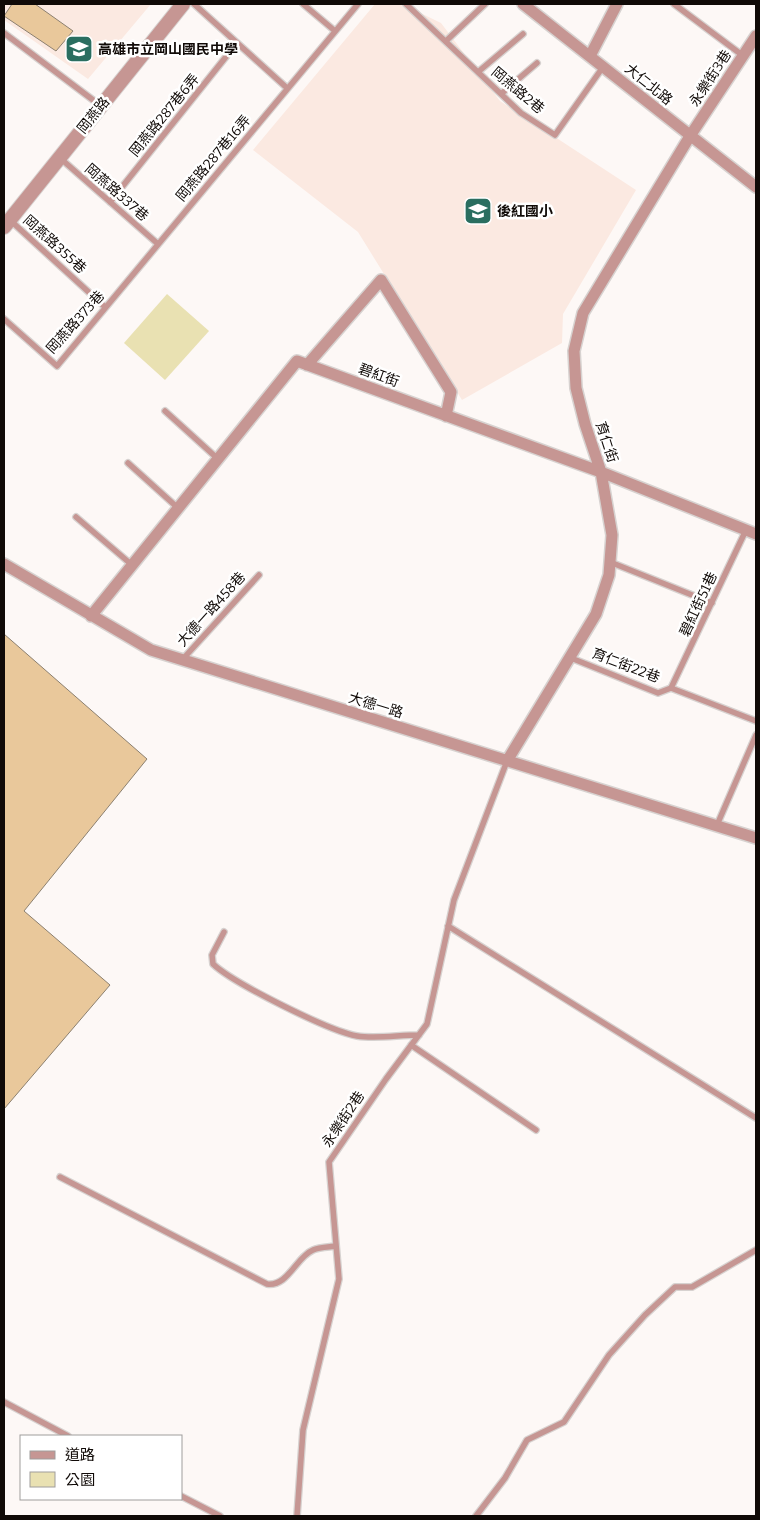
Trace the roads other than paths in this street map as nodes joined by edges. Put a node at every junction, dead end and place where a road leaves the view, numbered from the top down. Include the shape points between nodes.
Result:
1 (183, 4) edge
2 (194, 4) edge
3 (303, 4) edge
4 (358, 4) edge
5 (406, 4) edge
6 (484, 4) edge
7 (523, 4) edge
8 (617, 4) edge
9 (674, 4) edge
10 (335, 31) junction
11 (4, 33) edge
12 (523, 34) dead end
13 (756, 36) edge
14 (446, 41) junction
15 (237, 43) junction
16 (742, 55) junction
17 (590, 56) junction
18 (538, 63) dead end
19 (603, 67) junction
20 (478, 72) junction
21 (287, 88) junction
22 (501, 94) junction
23 (101, 106) junction
24 (690, 136) junction
25 (59, 158) junction
26 (756, 187) edge
27 (110, 202) junction
28 (7, 223) edge
29 (158, 244) junction
30 (106, 307) junction
31 (4, 319) edge
32 (308, 365) junction
33 (165, 411) dead end
34 (446, 416) junction
35 (218, 459) junction
36 (128, 463) dead end
37 (601, 472) junction
38 (178, 508) junction
39 (76, 517) dead end
40 (751, 532) edge
41 (610, 562) junction
42 (4, 564) edge
43 (132, 565) junction
44 (259, 575) dead end
45 (712, 603) junction
46 (91, 616) junction
47 (570, 658) junction
48 (182, 660) junction
49 (672, 688) junction
50 (756, 721) edge
51 (756, 735) edge
52 (507, 761) junction
53 (717, 825) junction
54 (756, 838) edge
55 (448, 926) junction
56 (224, 932) dead end
57 (418, 1035) junction
58 (411, 1045) junction
59 (756, 1118) edge
60 (536, 1130) dead end
61 (60, 1177) dead end
62 (336, 1246) junction
63 (756, 1250) edge
64 (4, 1402) edge
65 (66, 1435) edge
66 (182, 1497) edge
67 (220, 1516) edge
68 (298, 1516) edge
69 (476, 1516) edge

1 - 23 street, 岡燕路
2 - 15 lane
3 - 10 lane
4 - 10 lane, 岡燕路287巷16弄
5 - 14 lane, 岡燕路2巷
6 - 14 lane
7 - 17 street, 大仁北路
8 - 17 street
9 - 16 lane
10 - 21 lane, 岡燕路287巷16弄
11 - 23 lane
12 - 20 lane
13 - 16 street, 永樂街3巷
14 - 20 lane, 岡燕路2巷
15 - 21 lane
15 - 27 lane, 岡燕路287巷6弄
16 - 24 street, 永樂街3巷
17 - 19 street, 大仁北路
18 - 22 lane
19 - 22 lane, 岡燕路2巷 via 555,135 521,113
19 - 24 street, 大仁北路
20 - 22 lane, 岡燕路2巷
21 - 29 lane, 岡燕路287巷16弄
23 - 25 street, 岡燕路
24 - 26 street, 大仁北路
24 - 37 street, 育仁街 via 583,313 579,327 574,351 576,388
25 - 27 lane, 岡燕路337巷
25 - 28 street, 岡燕路
27 - 29 lane, 岡燕路337巷
28 - 30 lane, 岡燕路355巷
29 - 30 lane, 岡燕路373巷
30 - 31 lane, 岡燕路373巷 via 57,366
32 - 34 street, 碧紅街
32 - 34 street via 380,280 451,392
32 - 35 street via 297,361
33 - 35 lane
34 - 37 street, 碧紅街
35 - 38 street
36 - 38 lane
37 - 40 street, 碧紅街
37 - 41 street, 育仁街 via 612,535
38 - 43 street
39 - 43 lane
40 - 45 lane, 碧紅街51巷
41 - 45 lane
41 - 47 street, 育仁街 via 596,614
42 - 46 street, 大德一路
43 - 46 street
44 - 48 lane, 大德一路458巷
45 - 49 lane, 碧紅街51巷
46 - 48 street, 大德一路 via 151,650
47 - 49 lane, 育仁街22巷 via 658,693
47 - 52 street, 育仁街
48 - 52 street, 大德一路
49 - 50 lane, 育仁街22巷
51 - 53 lane
52 - 53 street, 大德一路
52 - 55 lane, 永樂街2巷 via 454,900
53 - 54 street, 大德一路
55 - 57 lane, 永樂街2巷 via 427,1024
55 - 59 lane
56 - 57 lane via 212,955 213,964 222,973 286,1006 358,1036
57 - 58 lane, 永樂街2巷
58 - 60 lane
58 - 62 lane, 永樂街2巷 via 329,1162
61 - 62 lane via 266,1284 280,1281 313,1249
62 - 68 lane, 永樂街2巷 via 339,1279 303,1430
63 - 69 lane via 692,1287 675,1287 663,1298 609,1355 564,1422 527,1440 505,1478
64 - 65 lane
66 - 67 lane

